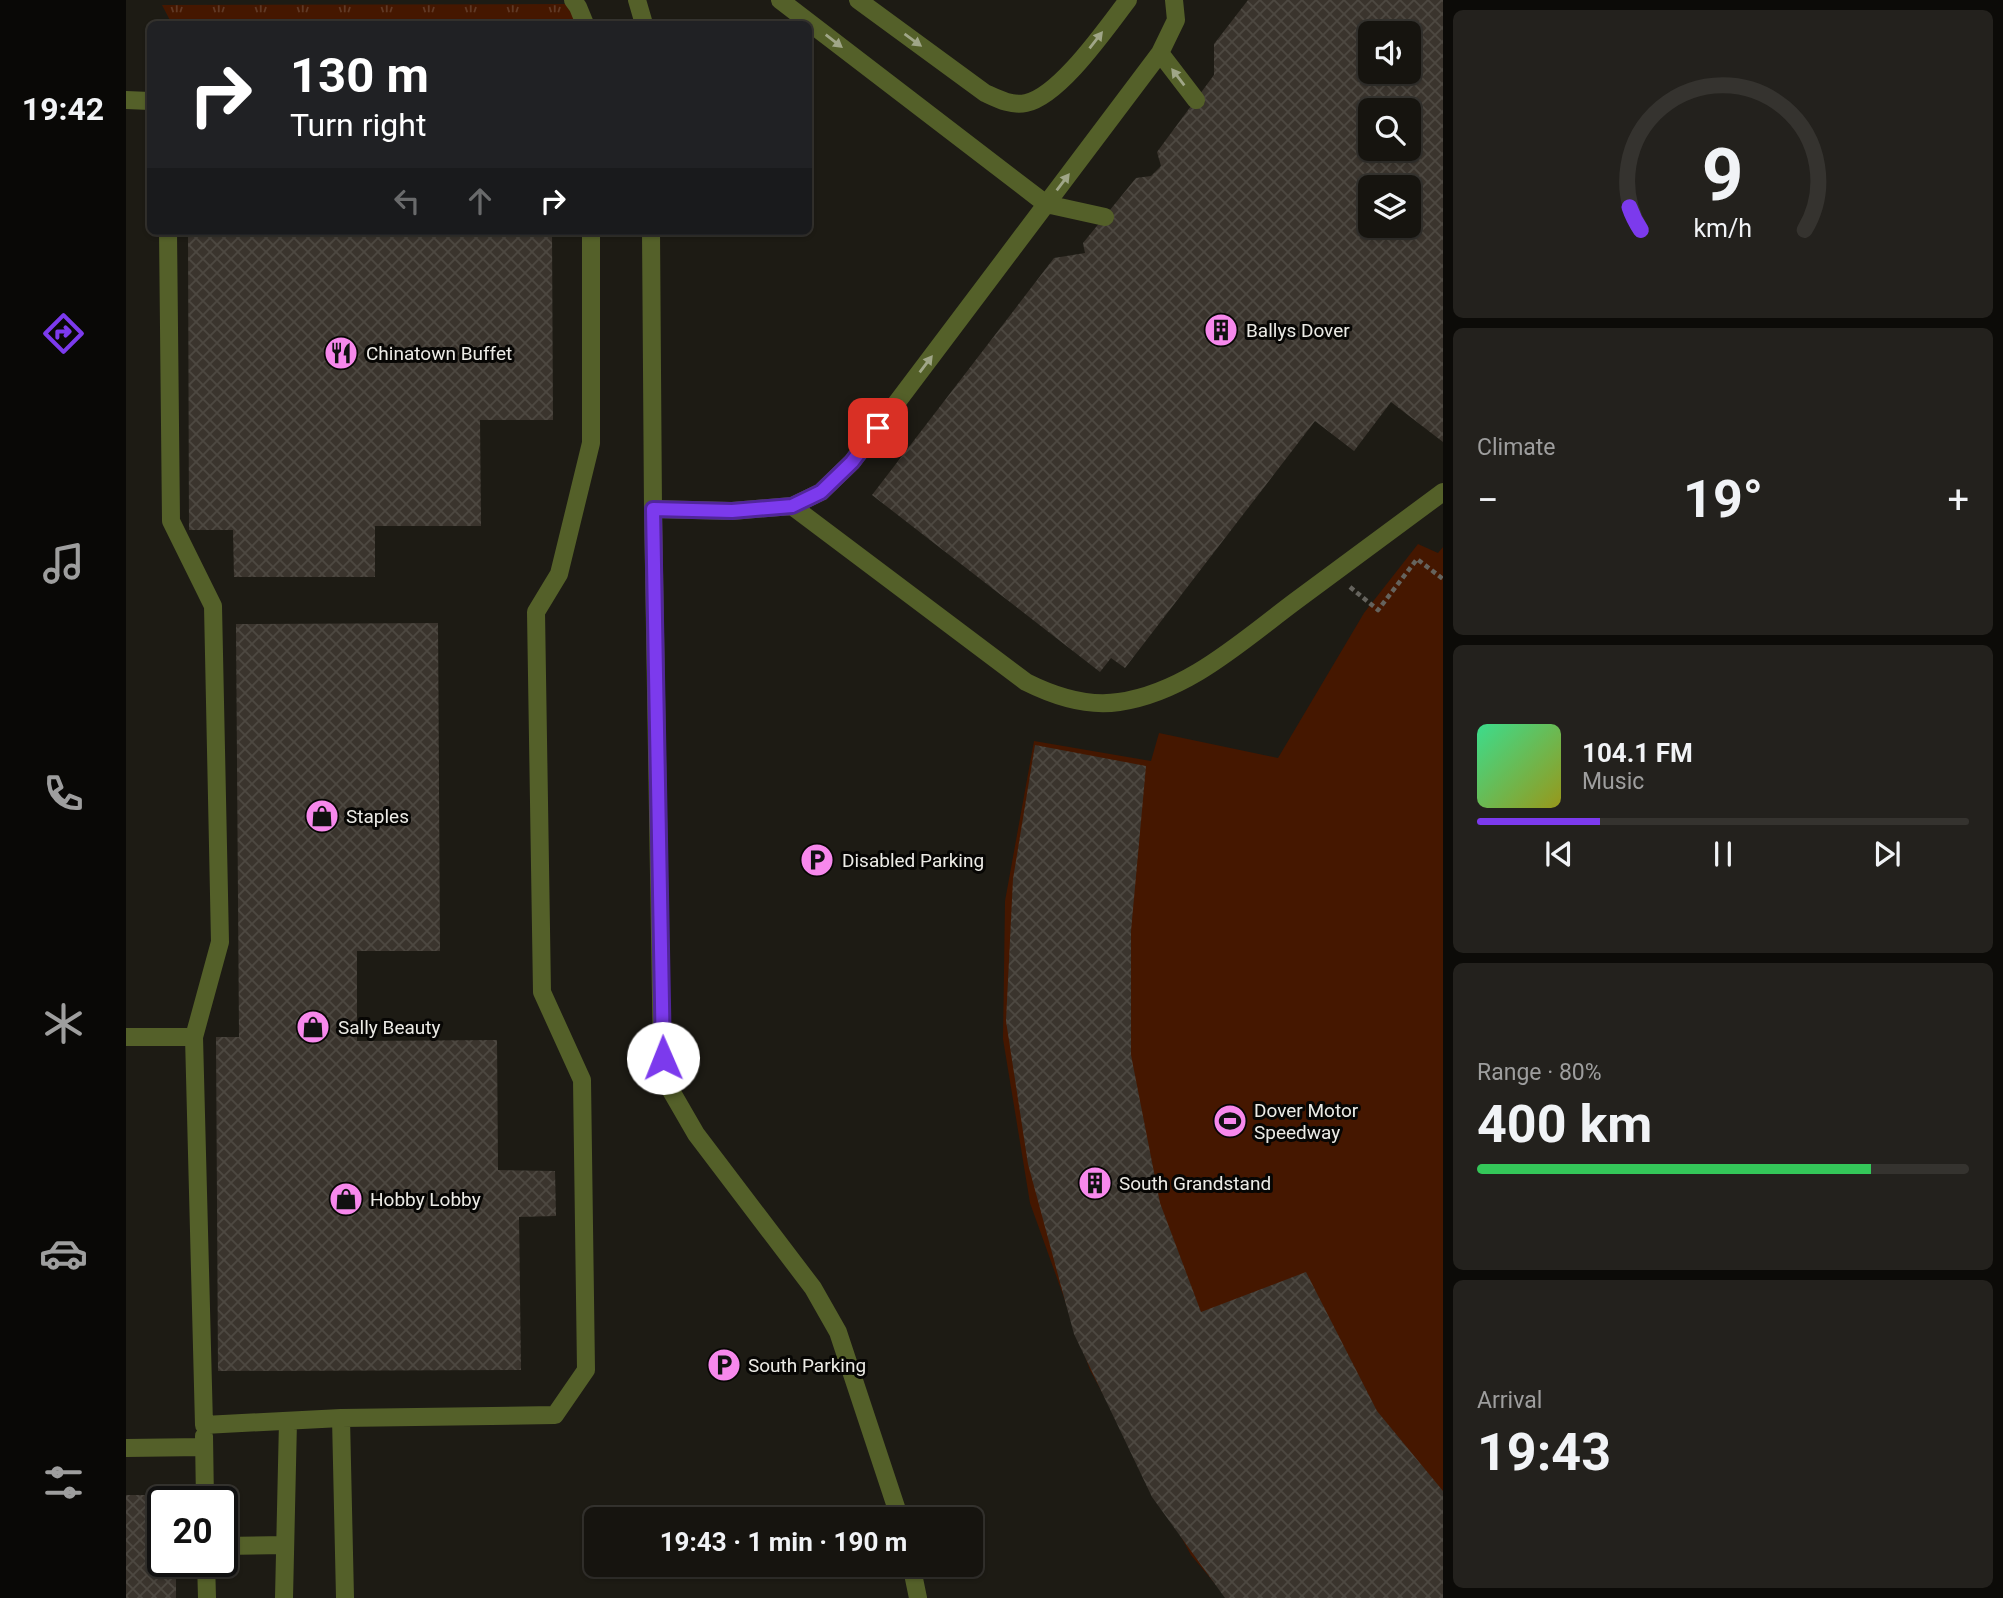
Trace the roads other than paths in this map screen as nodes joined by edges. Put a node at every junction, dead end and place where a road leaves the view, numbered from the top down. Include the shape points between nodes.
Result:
1 (573, 0) edge
2 (637, 0) edge
3 (650, 0) edge
4 (780, 0) edge
5 (858, 0) edge
6 (1128, 0) edge
7 (1174, 0) edge
8 (584, 21) edge
9 (643, 21) edge
10 (650, 21) edge
11 (807, 21) edge
12 (812, 25) edge
13 (1160, 53) junction
14 (126, 100) edge
15 (147, 100) edge
16 (1196, 100) dead end
17 (1046, 204) junction
18 (1105, 216) dead end
19 (167, 235) edge
20 (591, 235) edge
21 (651, 235) edge
22 (1443, 492) edge
23 (792, 506) junction
24 (653, 509) junction
25 (126, 1037) edge
26 (194, 1037) junction
27 (341, 1418) junction
28 (288, 1421) junction
29 (204, 1425) junction
30 (204, 1447) junction
31 (126, 1448) edge
32 (205, 1486) edge
33 (896, 1507) edge
34 (285, 1545) junction
35 (238, 1546) edge
36 (206, 1577) edge
37 (914, 1577) edge
38 (207, 1598) edge
39 (284, 1598) edge
40 (345, 1598) edge
41 (918, 1598) edge

1 - 8 lane
2 - 9 lane
3 - 10 lane
4 -> 11 lane
5 -> 6 lane via 1005,103 1027,103 1049,91 1082,59
7 - 13 lane via 1176,20
12 -> 17 lane
16 -> 13 lane
17 -> 13 lane
14 - 15 lane
17 - 18 lane
23 -> 17 lane via 821,492 852,462
19 - 26 lane via 171,521 213,606 220,942
20 - 27 lane via 591,443 559,574 536,612 542,992 582,1080 586,1370 555,1415
21 - 24 lane
22 - 23 lane via 1203,670 1157,692 1117,703 1053,695 1026,682
23 - 24 lane via 732,511
24 - 33 lane via 665,1068 670,1088 695,1134 813,1288 838,1332
25 - 26 lane
26 - 29 lane
27 - 28 lane
27 - 40 lane
28 - 29 lane
28 - 34 lane
29 - 30 lane
30 - 31 lane
30 - 32 lane
34 - 35 lane
34 - 39 lane
36 - 38 lane
37 - 41 lane

